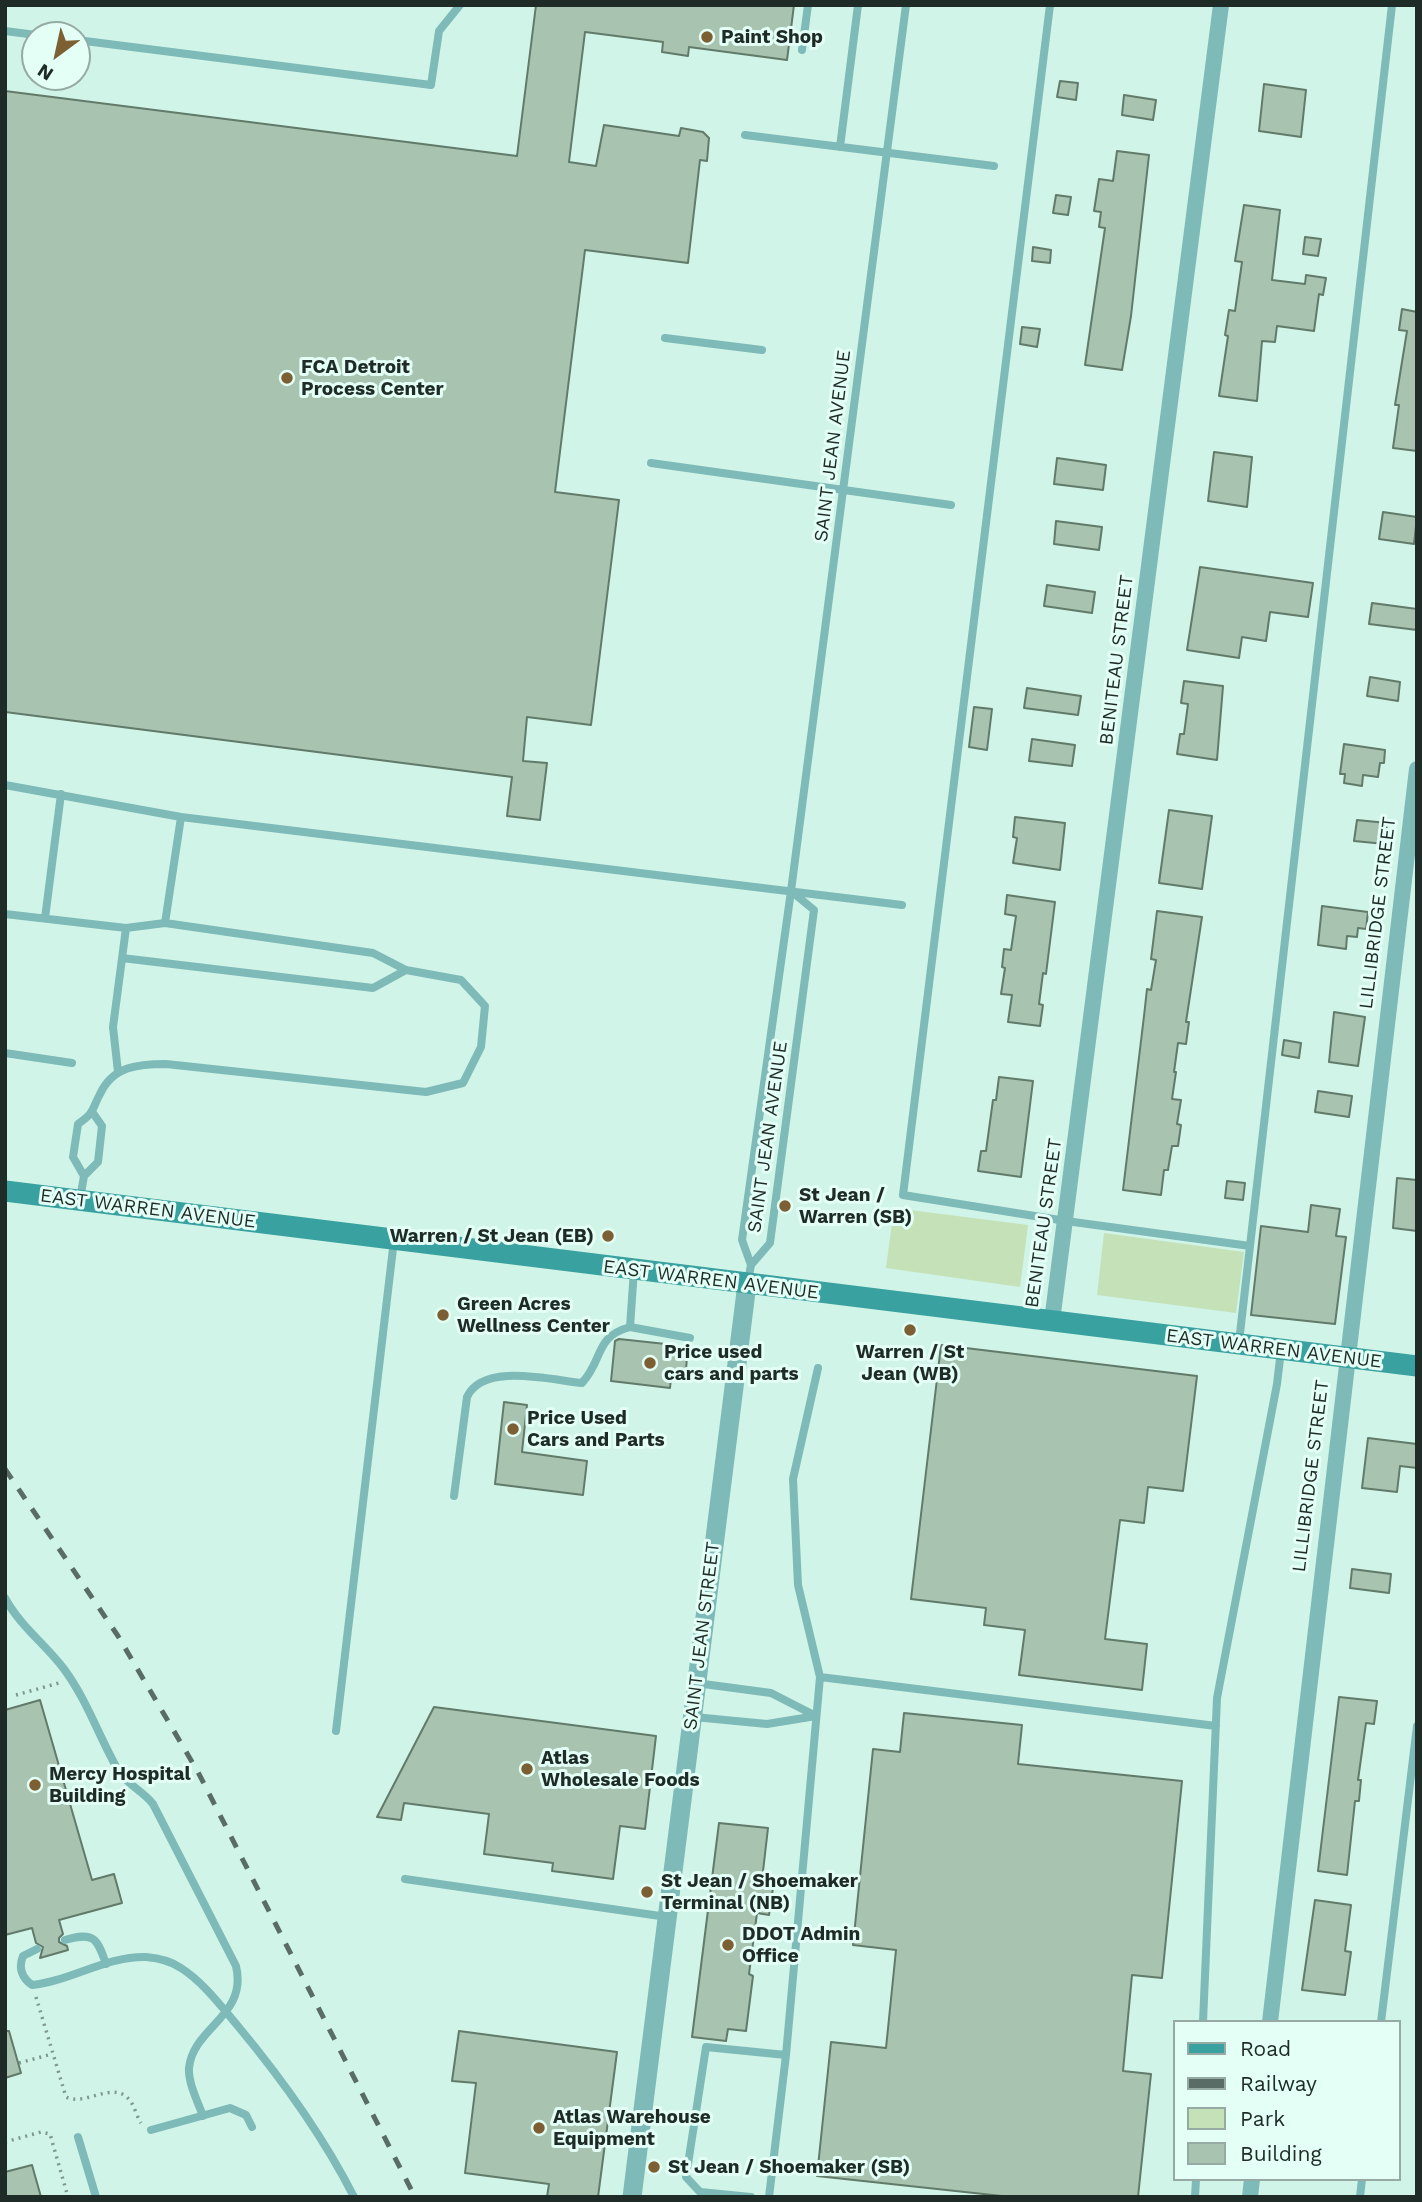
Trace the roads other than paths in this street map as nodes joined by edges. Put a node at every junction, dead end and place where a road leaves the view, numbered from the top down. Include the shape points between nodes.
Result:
1 (460, 5) edge
2 (808, 5) edge
3 (858, 5) edge
4 (906, 5) edge
5 (1050, 5) edge
6 (1221, 5) edge
7 (1392, 5) edge
8 (91, 42) edge
9 (802, 50) dead end
10 (745, 135) dead end
11 (840, 147) junction
12 (887, 153) junction
13 (994, 166) dead end
14 (665, 338) dead end
15 (762, 350) dead end
16 (652, 463) dead end
17 (843, 490) junction
18 (951, 505) dead end
19 (1417, 769) edge
20 (5, 785) edge
21 (61, 794) junction
22 (181, 817) junction
23 (791, 891) junction
24 (902, 905) dead end
25 (5, 914) edge
26 (45, 918) junction
27 (165, 923) junction
28 (126, 928) junction
29 (122, 958) junction
30 (406, 970) junction
31 (5, 1053) edge
32 (72, 1063) dead end
33 (118, 1072) junction
34 (93, 1113) junction
35 (84, 1176) junction
36 (5, 1192) edge
37 (80, 1201) junction
38 (1066, 1221) junction
39 (394, 1240) junction
40 (1250, 1246) junction
41 (634, 1270) junction
42 (749, 1275) junction
43 (1052, 1321) junction
44 (630, 1327) junction
45 (690, 1338) dead end
46 (1239, 1345) junction
47 (1281, 1350) junction
48 (1346, 1359) junction
49 (1417, 1366) edge
50 (818, 1368) dead end
51 (454, 1496) dead end
52 (5, 1598) edge
53 (820, 1676) junction
54 (696, 1683) junction
55 (692, 1716) junction
56 (816, 1716) junction
57 (1216, 1726) junction
58 (1417, 1726) edge
59 (336, 1731) dead end
60 (405, 1879) dead end
61 (667, 1917) junction
62 (65, 1940) dead end
63 (37, 1949) dead end
64 (106, 1964) junction
65 (226, 2012) junction
66 (1203, 2020) edge
67 (1270, 2020) edge
68 (1381, 2020) edge
69 (786, 2055) junction
70 (204, 2116) junction
71 (252, 2127) dead end
72 (151, 2130) road end
73 (78, 2137) dead end
74 (96, 2197) edge
75 (354, 2197) edge
76 (632, 2197) edge
77 (751, 2197) edge
78 (769, 2197) edge

1 - 8 lane via 439,31 431,85
2 - 9 lane
3 - 11 lane
4 - 12 lane, SAINT JEAN AVENUE
5 - 38 lane via 903,1195
6 - 38 street, BENITEAU STREET
7 - 40 lane
10 - 11 lane
11 - 12 lane
12 - 13 lane
12 - 17 lane, SAINT JEAN AVENUE
14 - 15 lane
16 - 17 lane
17 - 18 lane
17 - 23 lane, SAINT JEAN AVENUE
19 - 48 street, LILLIBRIDGE STREET
20 - 21 lane
21 - 22 lane
21 - 26 lane
22 - 23 lane
22 - 27 lane
23 - 24 lane
23 - 42 lane, SAINT JEAN AVENUE via 741,1240
23 - 42 lane, SAINT JEAN AVENUE via 814,910 771,1243
25 - 26 lane
26 - 28 lane
27 - 28 lane
27 - 30 lane via 373,953
28 - 29 lane
29 - 30 lane via 373,988
29 - 33 lane via 113,1027
30 - 33 lane via 461,980 485,1006 481,1047 463,1083 426,1092 166,1064 129,1066
31 - 32 lane
33 - 34 lane via 101,1091
34 - 35 lane via 102,1126 98,1162
34 - 35 lane via 78,1124 73,1157
35 - 37 lane
36 - 37 main road, EAST WARREN AVENUE
37 - 39 main road, EAST WARREN AVENUE
38 - 40 lane
38 - 43 street, BENITEAU STREET
39 - 41 main road, EAST WARREN AVENUE
39 - 59 lane
40 - 46 lane
41 - 42 main road, EAST WARREN AVENUE
41 - 44 lane
42 - 43 main road, EAST WARREN AVENUE
42 - 54 street, SAINT JEAN STREET
43 - 46 main road, EAST WARREN AVENUE
44 - 45 lane
44 - 51 lane via 608,1337 582,1382 506,1375 483,1380 471,1389
46 - 47 main road, EAST WARREN AVENUE
47 - 48 main road, EAST WARREN AVENUE
47 - 57 lane via 1217,1698
48 - 49 main road, EAST WARREN AVENUE
48 - 67 street, LILLIBRIDGE STREET
50 - 53 lane via 793,1479 798,1585
52 - 65 lane via 64,1668 120,1773 153,1804 236,1966 238,1993
53 - 56 lane
53 - 57 lane
54 - 55 street, SAINT JEAN STREET
54 - 56 lane via 771,1693
55 - 56 lane via 767,1724
55 - 61 street, SAINT JEAN STREET
56 - 69 lane
57 - 66 lane
58 - 68 lane
60 - 61 lane
61 - 76 street, SAINT JEAN STREET
62 - 64 lane via 90,1936
63 - 64 lane via 23,1956 20,1964 26,1981 33,1985
64 - 65 lane via 147,1957 165,1960 194,1978
65 - 70 lane via 200,2043 189,2067
65 - 75 lane via 304,2110
69 - 77 lane via 706,2047 686,2177 700,2192
69 - 78 lane
70 - 71 lane via 230,2108 246,2115
70 - 72 lane
73 - 74 lane

